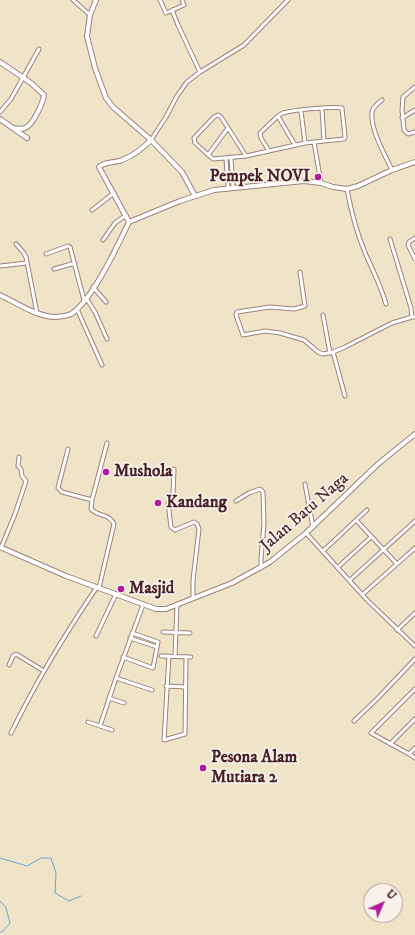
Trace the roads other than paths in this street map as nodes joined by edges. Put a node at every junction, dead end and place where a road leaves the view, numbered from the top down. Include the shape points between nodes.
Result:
1 (73, 0) edge
2 (96, 0) edge
3 (160, 0) edge
4 (182, 0) edge
5 (288, 0) edge
6 (172, 10) junction
7 (90, 15) junction
8 (39, 49) dead end
9 (0, 62) edge
10 (200, 72) junction
11 (23, 78) junction
12 (415, 87) edge
13 (382, 100) dead end
14 (322, 109) junction
15 (415, 110) edge
16 (301, 111) junction
17 (0, 112) edge
18 (278, 116) junction
19 (402, 118) junction
20 (0, 119) edge
21 (13, 128) junction
22 (228, 128) junction
23 (415, 132) edge
24 (27, 138) dead end
25 (151, 140) junction
26 (324, 141) junction
27 (314, 142) junction
28 (305, 143) junction
29 (294, 145) junction
30 (269, 151) junction
31 (208, 155) junction
32 (246, 156) junction
33 (226, 158) junction
34 (231, 158) junction
35 (415, 162) edge
36 (392, 170) junction
37 (321, 183) junction
38 (233, 187) junction
39 (228, 188) junction
40 (347, 189) junction
41 (114, 193) junction
42 (195, 196) junction
43 (92, 210) dead end
44 (126, 215) junction
45 (129, 222) junction
46 (415, 238) edge
47 (390, 239) dead end
48 (103, 240) dead end
49 (16, 244) dead end
50 (46, 254) dead end
51 (415, 259) edge
52 (27, 263) junction
53 (75, 263) junction
54 (0, 266) edge
55 (54, 269) dead end
56 (300, 272) dead end
57 (93, 287) junction
58 (0, 295) edge
59 (85, 299) junction
60 (106, 302) dead end
61 (386, 304) dead end
62 (310, 305) dead end
63 (305, 306) junction
64 (77, 309) junction
65 (37, 313) junction
66 (323, 315) dead end
67 (414, 317) edge
68 (107, 339) dead end
69 (332, 352) junction
70 (102, 365) dead end
71 (345, 396) dead end
72 (415, 434) edge
73 (107, 443) dead end
74 (68, 449) dead end
75 (19, 457) dead end
76 (174, 468) dead end
77 (305, 484) dead end
78 (92, 500) junction
79 (236, 501) dead end
80 (367, 510) dead end
81 (356, 520) junction
82 (415, 521) edge
83 (312, 527) junction
84 (306, 533) junction
85 (371, 537) junction
86 (0, 548) edge
87 (415, 548) edge
88 (383, 550) junction
89 (323, 551) junction
90 (396, 564) junction
91 (338, 567) junction
92 (261, 568) junction
93 (350, 580) junction
94 (98, 588) junction
95 (116, 594) junction
96 (363, 594) junction
97 (193, 598) junction
98 (143, 605) junction
99 (177, 605) junction
100 (415, 613) edge
101 (398, 630) junction
102 (163, 632) dead end
103 (177, 632) junction
104 (132, 633) junction
105 (190, 633) dead end
106 (96, 636) dead end
107 (130, 638) junction
108 (414, 644) edge
109 (157, 647) junction
110 (161, 656) dead end
111 (169, 656) junction
112 (175, 656) junction
113 (123, 657) junction
114 (186, 657) junction
115 (191, 657) dead end
116 (415, 659) edge
117 (9, 665) dead end
118 (44, 671) junction
119 (116, 678) junction
120 (166, 686) junction
121 (185, 687) junction
122 (415, 689) edge
123 (152, 690) dead end
124 (109, 698) junction
125 (124, 703) dead end
126 (415, 719) edge
127 (354, 721) dead end
128 (88, 722) dead end
129 (100, 726) junction
130 (112, 730) dead end
131 (10, 733) dead end
132 (390, 744) junction
133 (415, 748) edge
134 (409, 754) junction
135 (415, 758) edge

1 - 7 street
2 - 7 street
3 - 6 street via 166,13
4 - 6 street via 184,5
5 - 10 street via 244,45
6 - 10 street
7 - 25 street via 88,43 106,98
8 - 11 street
9 - 11 street
10 - 25 street via 181,89
11 - 17 street
11 - 21 street via 43,92 44,97 28,127
12 - 19 street via 403,97
13 - 36 street via 373,110 372,118
14 - 16 street
14 - 26 street
14 - 26 street via 342,108 345,137
15 - 19 street
16 - 18 street
16 - 28 street
18 - 29 street
18 - 30 street via 260,133
19 - 23 street via 405,132
20 - 21 street
21 - 24 street
22 - 31 street
22 - 31 street via 221,117 216,115 194,138
22 - 32 street
25 - 41 street via 127,158 99,166
25 - 42 street via 182,172
26 - 27 street
27 - 28 street
27 - 37 street
28 - 29 street
29 - 30 street
30 - 32 street
31 - 33 street via 213,159
32 - 34 street
33 - 34 street
33 - 39 street
34 - 38 street
35 - 36 street
36 - 40 street
37 - 38 street via 304,181
37 - 40 street
38 - 39 street
39 - 42 street
40 - 61 street via 363,247
41 - 43 street
41 - 44 street
42 - 45 street
44 - 45 street
44 - 48 street via 115,223
45 - 57 street via 116,250
46 - 51 street via 408,242
47 - 67 street
49 - 52 street via 24,253
50 - 53 street via 69,246
52 - 54 street
52 - 65 street
53 - 55 street
53 - 59 street
56 - 63 street
57 - 59 street
57 - 60 street
58 - 65 street
59 - 64 street
59 - 68 street via 95,312
62 - 63 street
63 - 69 street via 294,309 270,307 239,311 236,314 243,335 273,331 304,340 321,354
64 - 65 street via 62,317
64 - 70 street
66 - 69 street
67 - 69 street via 392,323
69 - 71 street
72 - 83 street, Jalan Batu Naga via 378,464
73 - 78 street
74 - 78 street via 58,488
75 - 86 street via 18,466 26,482
76 - 97 street via 173,496 168,503 171,527 176,530 194,522 199,528
77 - 83 street
78 - 94 street via 91,509 110,518 114,524
79 - 92 street via 260,489 263,492
80 - 81 street
81 - 85 street
81 - 89 street
82 - 88 street
83 - 84 street, Jalan Batu Naga
84 - 89 street
84 - 92 street, Jalan Batu Naga
85 - 88 street
85 - 91 street
86 - 94 street, Jalan Batu Naga
87 - 90 street
88 - 90 street
88 - 93 street
89 - 91 street
90 - 96 street
91 - 93 street
92 - 97 street, Jalan Batu Naga via 232,583
93 - 96 street
94 - 95 street, Jalan Batu Naga
94 - 118 street via 79,613
95 - 98 street, Jalan Batu Naga
95 - 106 street
96 - 101 street
97 - 99 street, Jalan Batu Naga
98 - 99 street, Jalan Batu Naga via 161,610
98 - 104 street
99 - 103 street
100 - 101 street
101 - 108 street
102 - 103 street
103 - 105 street
103 - 112 street
104 - 107 street
104 - 109 street via 157,642
107 - 109 street
107 - 113 street
109 - 113 street via 152,668
110 - 111 street
111 - 112 street
111 - 120 street
112 - 114 street
113 - 119 street
114 - 115 street
114 - 121 street
116 - 127 street
117 - 118 street via 16,654
118 - 131 street
119 - 123 street
119 - 124 street
120 - 121 street
120 - 121 street via 164,740 185,734
122 - 132 street via 371,733
124 - 125 street
124 - 129 street
126 - 132 street
128 - 129 street
129 - 130 street
132 - 134 street
133 - 134 street
134 - 135 street

